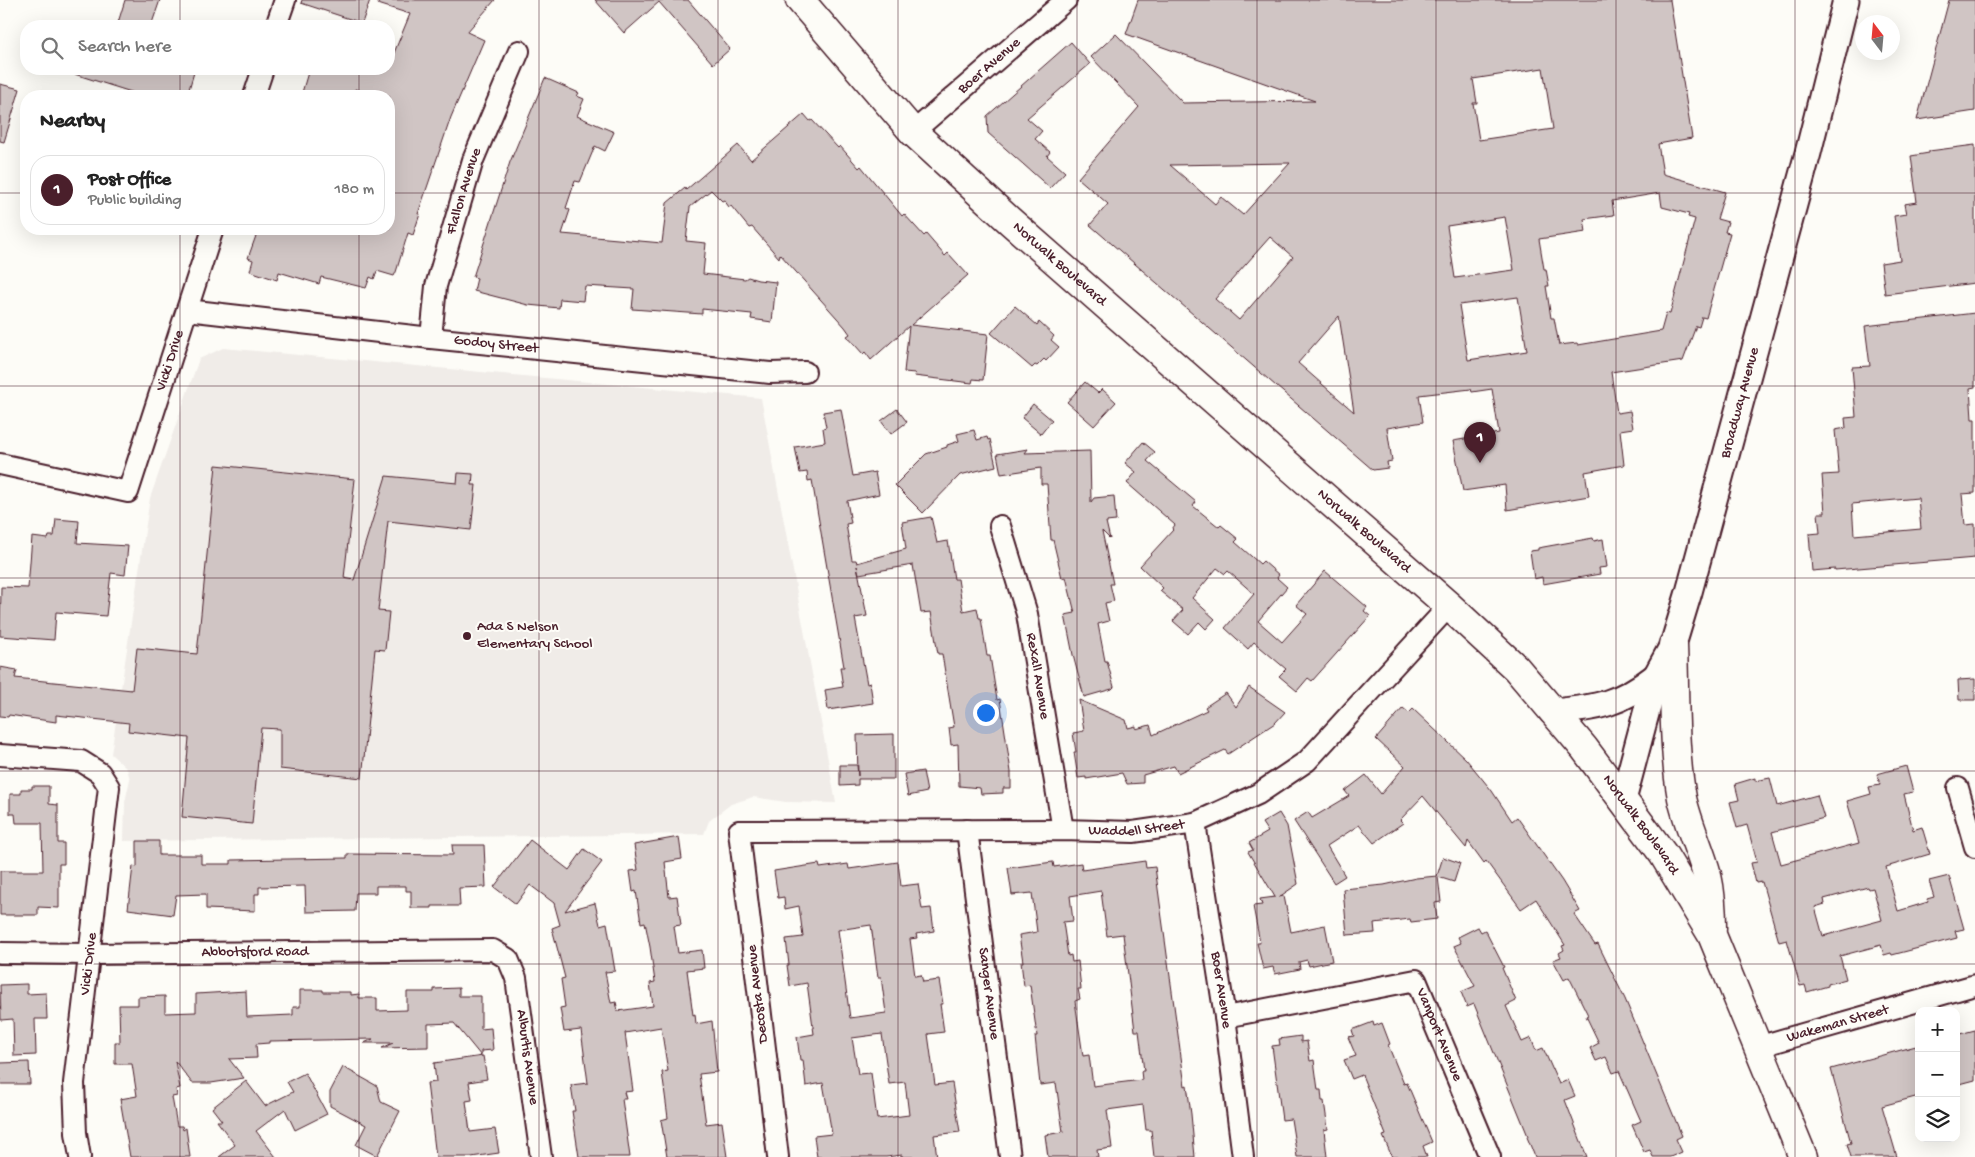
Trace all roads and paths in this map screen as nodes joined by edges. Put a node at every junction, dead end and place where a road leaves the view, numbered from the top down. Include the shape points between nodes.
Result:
1 (285, 0) edge
2 (800, 0) edge
3 (1066, 0) edge
4 (1846, 0) edge
5 (278, 20) edge
6 (518, 51) dead end
7 (261, 75) edge
8 (256, 90) edge
9 (913, 132) junction
10 (211, 235) edge
11 (187, 310) junction
12 (431, 338) junction
13 (805, 372) dead end
14 (0, 464) edge
15 (1000, 526) dead end
16 (1449, 606) junction
17 (1673, 646) junction
18 (1656, 676) junction
19 (1552, 712) junction
20 (0, 755) edge
21 (1958, 788) dead end
22 (1623, 800) junction
23 (1195, 823) junction
24 (967, 830) junction
25 (1063, 830) junction
26 (739, 831) joint
27 (1975, 847) edge
28 (1712, 935) junction
29 (0, 953) edge
30 (90, 954) junction
31 (508, 959) joint
32 (1975, 985) edge
33 (1225, 1018) junction
34 (1757, 1047) junction
35 (80, 1157) edge
36 (541, 1157) edge
37 (778, 1157) edge
38 (1010, 1157) edge
39 (1243, 1157) edge
40 (1490, 1157) edge
41 (1803, 1157) edge

1 - 5 street
2 - 9 main road, Norwalk Boulevard
3 - 9 street, Boer Avenue
4 - 17 street, Broadway Avenue via 1796,197
6 - 12 street, Flallon Avenue via 473,160 436,286
7 - 8 street
9 - 16 main road, Norwalk Boulevard
10 - 11 street, Vicki Drive
11 - 12 street, Godoy Street
11 - 14 street, Vicki Drive via 128,492
12 - 13 street, Godoy Street via 770,373
15 - 25 street, Rexall Avenue via 1027,614
16 - 19 main road, Norwalk Boulevard via 1516,668
16 - 23 street, Waddell Street via 1308,761 1258,794
17 - 18 street, Broadway Avenue
17 - 28 main road via 1677,762 1682,798 1707,876
18 - 19 street via 1636,691 1614,701
18 - 22 street, Broadway Avenue
19 - 22 main road, Norwalk Boulevard
20 - 30 street, Vicki Drive via 81,761 100,773 109,787
21 - 27 street
22 - 28 main road, Norwalk Boulevard via 1664,854
23 - 25 street, Waddell Street via 1134,832
23 - 33 street, Boer Avenue
24 - 25 street, Waddell Street
24 - 26 street, Waddell Street
24 - 38 street, Sanger Avenue
26 - 37 street, Decosta Avenue
28 - 34 main road, Norwalk Boulevard
29 - 30 street, Abbotsford Road
30 - 31 street, Abbotsford Road via 493,950
30 - 35 street, Vicki Drive via 74,1083
31 - 36 street, Alburtis Avenue via 516,978
32 - 34 street, Wakeman Street
33 - 39 street, Boer Avenue
33 - 40 street, Vanport Avenue via 1416,980
34 - 41 main road, Norwalk Boulevard

